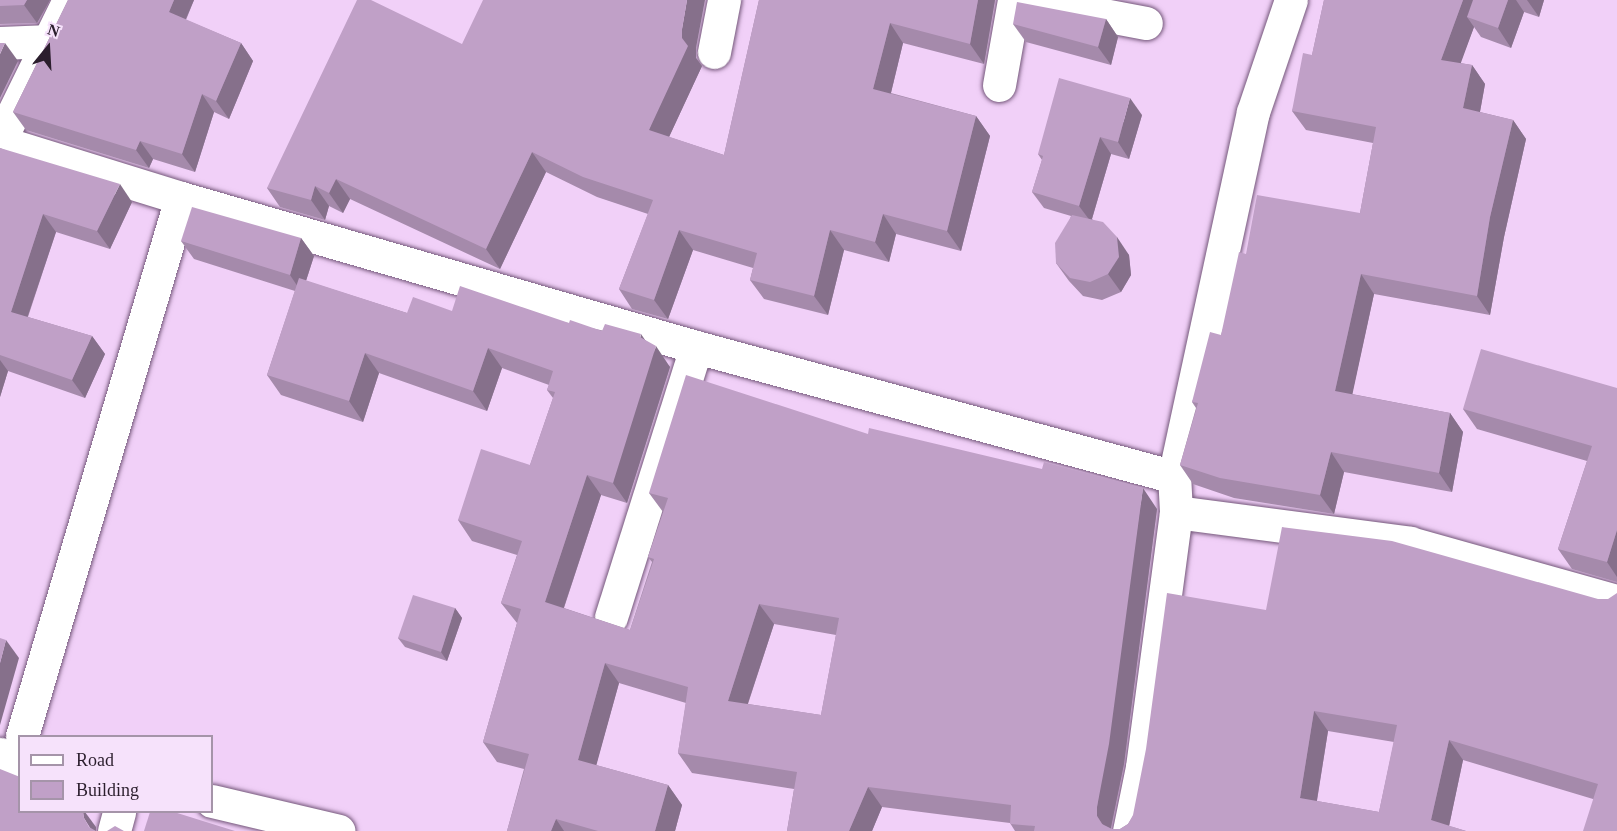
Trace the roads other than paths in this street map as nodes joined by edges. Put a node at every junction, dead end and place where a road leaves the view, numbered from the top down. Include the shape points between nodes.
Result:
1 (69, 0) edge
2 (724, 0) edge
3 (1014, 0) edge
4 (1024, 0) edge
5 (1291, 0) edge
6 (1146, 23) dead end
7 (50, 41) junction
8 (0, 43) edge
9 (714, 52) dead end
10 (999, 85) dead end
11 (0, 141) edge
12 (181, 198) junction
13 (696, 347) junction
14 (1174, 477) junction
15 (1176, 512) junction
16 (1617, 601) edge
17 (611, 618) dead end
18 (20, 735) edge
19 (213, 801) edge
20 (119, 813) edge
21 (114, 831) edge
22 (339, 831) edge
23 (1129, 831) edge

1 - 7 street
2 - 9 street
3 - 10 street
4 - 6 street
5 - 14 street via 1253,112
7 - 8 street
7 - 11 street
11 - 12 street
12 - 13 street
12 - 18 street
13 - 14 street
13 - 17 street
14 - 15 street
15 - 16 street via 1410,543
15 - 23 street via 1142,767
19 - 22 street
20 - 21 street

